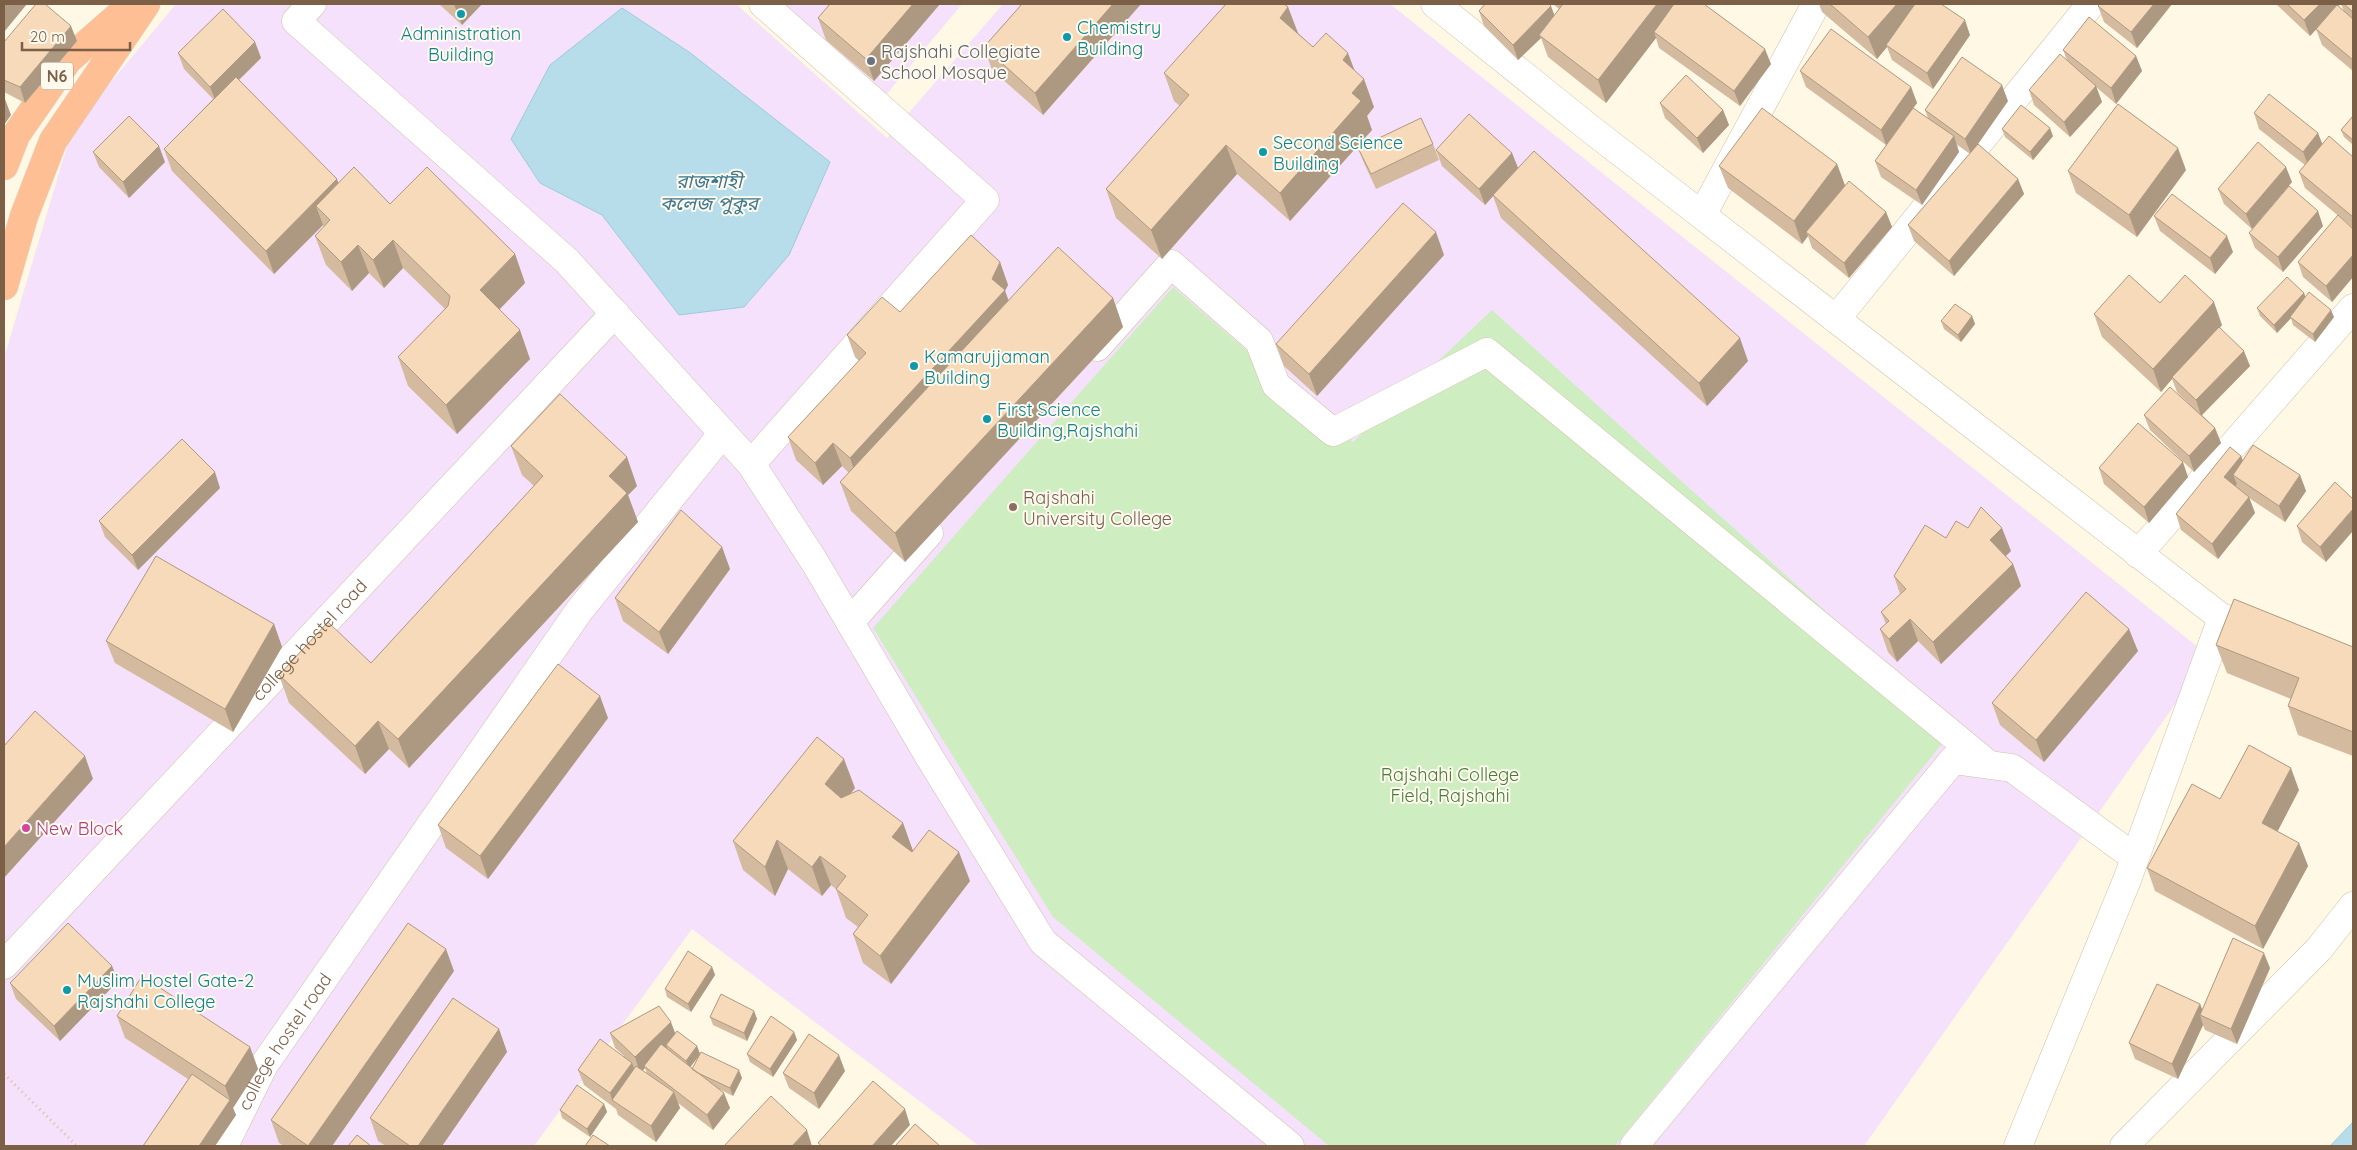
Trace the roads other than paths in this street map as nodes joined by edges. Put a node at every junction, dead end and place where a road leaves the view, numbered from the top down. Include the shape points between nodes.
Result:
1 (132, 4) edge
2 (146, 4) edge
3 (312, 4) edge
4 (763, 4) edge
5 (1435, 4) edge
6 (1816, 4) edge
7 (2091, 4) edge
8 (4, 166) edge
9 (1702, 216) junction
10 (4, 286) edge
11 (2353, 308) edge
12 (615, 314) junction
13 (1836, 320) junction
14 (1079, 366) edge
15 (723, 433) junction
16 (751, 464) junction
17 (948, 512) dead end
18 (2138, 554) junction
19 (2222, 618) junction
20 (850, 622) junction
21 (2288, 632) edge
22 (1988, 764) junction
23 (2134, 856) junction
24 (2353, 906) edge
25 (4, 966) edge
26 (224, 1146) edge
27 (1290, 1146) edge
28 (1634, 1146) edge
29 (2018, 1146) edge
30 (2124, 1146) edge

1 - 8 highway, N6 via 68,60 16,136
2 - 10 highway via 53,142 24,216
3 - 12 street via 296,21 567,261
4 - 16 street via 985,200
5 - 9 street
6 - 9 street
7 - 13 street
9 - 13 street
11 - 18 street
12 - 15 street
12 - 25 street, college hostel road
13 - 18 street
14 - 22 street via 1171,264 1259,341 1276,385 1333,432 1487,352
15 - 16 street
15 - 26 street, college hostel road via 578,611 264,1065
16 - 20 street
17 - 20 street
18 - 19 street
19 - 21 street
19 - 23 street
20 - 27 street via 1043,942
22 - 23 street via 2012,768
22 - 28 street via 1953,760
23 - 29 street
24 - 30 street via 2319,949

